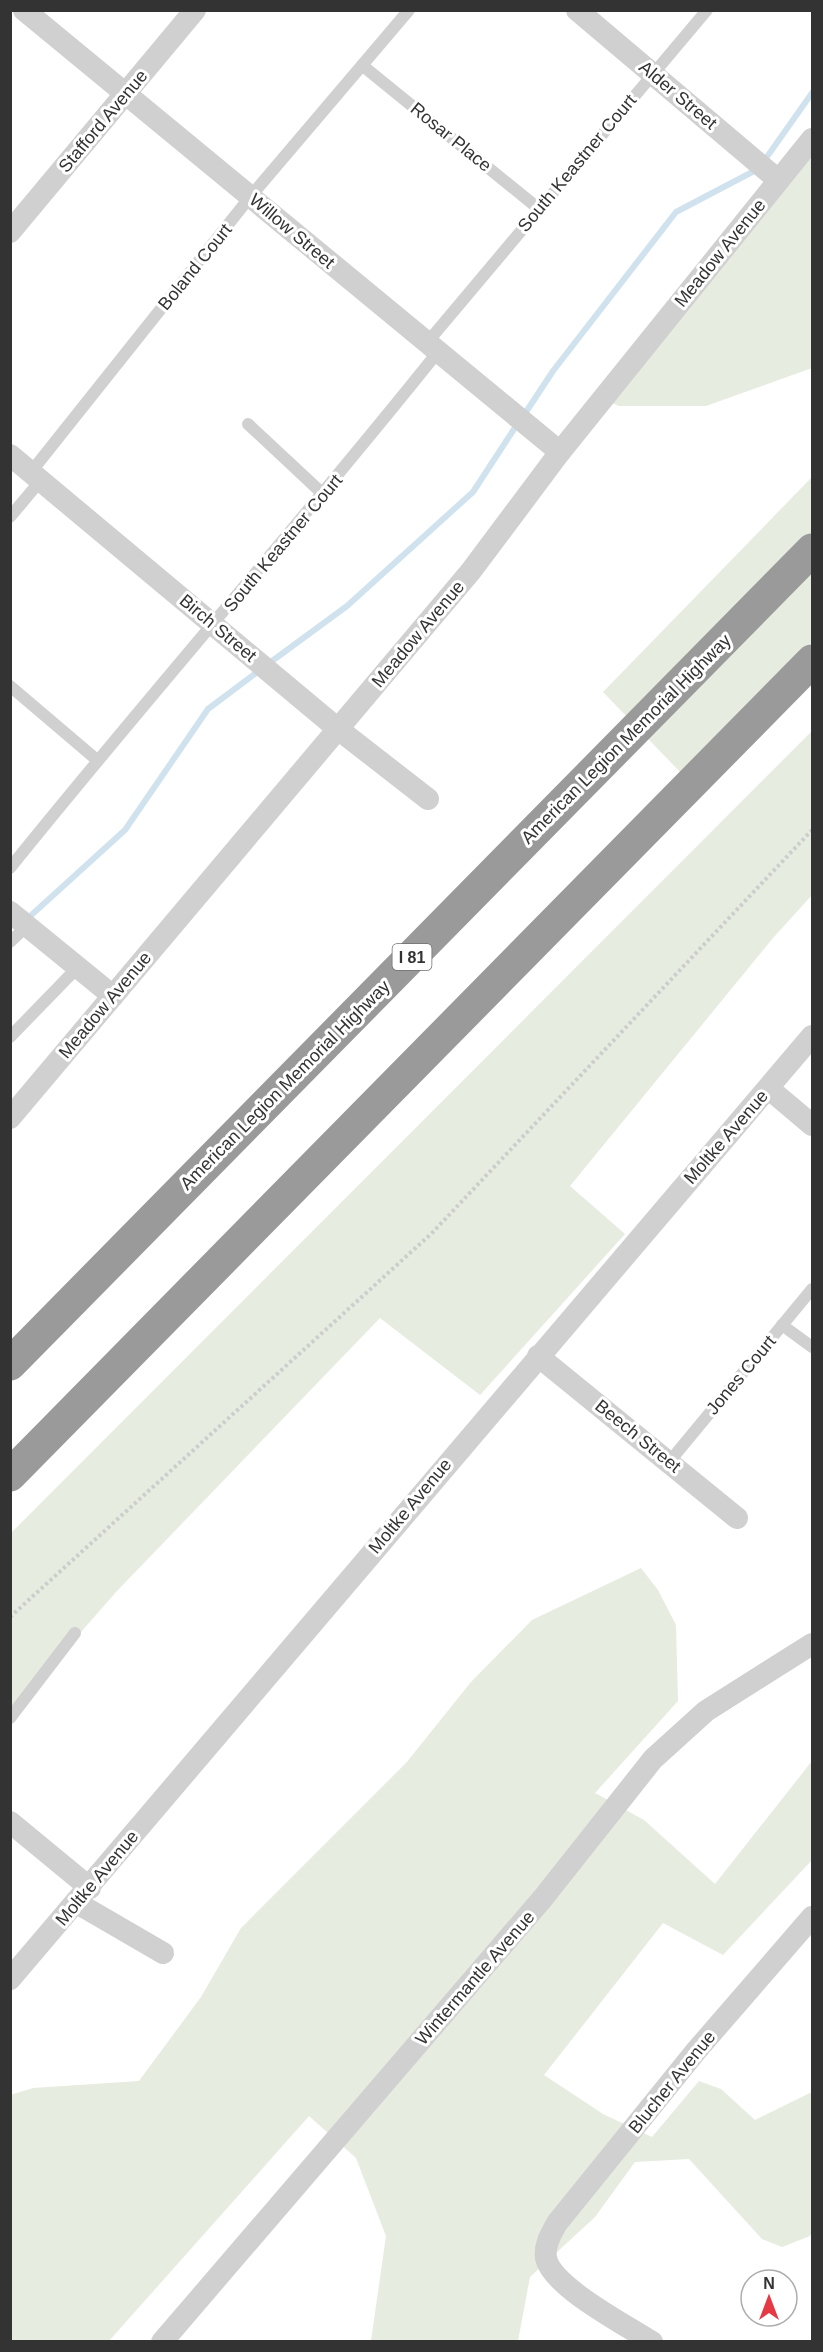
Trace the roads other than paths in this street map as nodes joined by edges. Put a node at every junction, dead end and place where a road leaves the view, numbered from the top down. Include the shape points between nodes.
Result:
1 (24, 10) edge
2 (195, 10) edge
3 (409, 10) edge
4 (577, 10) edge
5 (707, 10) edge
6 (363, 66) junction
7 (652, 73) junction
8 (126, 94) junction
9 (813, 139) edge
10 (778, 180) junction
11 (250, 197) junction
12 (538, 209) junction
13 (10, 232) edge
14 (432, 348) junction
15 (248, 424) dead end
16 (560, 453) junction
17 (10, 455) edge
18 (36, 476) junction
19 (324, 495) junction
20 (10, 517) edge
21 (813, 534) edge
22 (813, 550) edge
23 (753, 610) junction
24 (214, 625) junction
25 (813, 661) edge
26 (10, 686) edge
27 (338, 729) junction
28 (97, 760) junction
29 (428, 799) dead end
30 (10, 868) edge
31 (19, 919) edge
32 (10, 942) edge
33 (78, 967) junction
34 (113, 996) junction
35 (813, 1035) edge
36 (10, 1037) edge
37 (768, 1088) junction
38 (10, 1118) edge
39 (813, 1125) edge
40 (813, 1288) edge
41 (782, 1325) junction
42 (813, 1347) edge
43 (538, 1356) junction
44 (10, 1364) edge
45 (670, 1461) junction
46 (10, 1475) edge
47 (737, 1518) dead end
48 (75, 1633) dead end
49 (813, 1644) edge
50 (10, 1719) edge
51 (10, 1822) edge
52 (84, 1895) junction
53 (813, 1917) edge
54 (163, 1953) dead end
55 (10, 1979) edge
56 (162, 2342) edge
57 (652, 2342) edge

1 - 8 street, Willow Street
2 - 8 street, Stafford Avenue
3 - 6 lane, Boland Court
4 - 7 street, Alder Street
5 - 7 lane, South Keastner Court
6 - 11 lane, Boland Court
6 - 12 lane, Rosar Place
7 - 10 street, Alder Street
7 - 12 lane, South Keastner Court
8 - 11 street, Willow Street
8 - 13 street, Stafford Avenue
9 - 10 street, Meadow Avenue
10 - 16 street, Meadow Avenue
11 - 14 street, Willow Street
11 - 18 lane, Boland Court
12 - 14 lane, South Keastner Court
14 - 16 street, Willow Street
14 - 19 lane, South Keastner Court
15 - 19 lane
16 - 27 street, Meadow Avenue via 471,571
17 - 18 street, Birch Street
18 - 20 lane, Boland Court
18 - 24 street, Birch Street
19 - 24 lane, South Keastner Court
21 - 23 highway
22 - 23 highway, American Legion Memorial Highway / I 81
23 - 44 highway, American Legion Memorial Highway / I 81
24 - 27 street, Birch Street
24 - 28 lane, South Keastner Court
25 - 46 highway
26 - 28 lane
27 - 29 street, Birch Street
27 - 34 street, Meadow Avenue
28 - 30 lane, South Keastner Court
31 - 32 lane
31 - 33 street
33 - 34 street
33 - 36 lane
34 - 38 street, Meadow Avenue
35 - 37 street, Moltke Avenue
37 - 39 street
37 - 43 street, Moltke Avenue
40 - 41 lane, Jones Court
41 - 42 lane
41 - 45 lane, Jones Court
43 - 45 street, Beech Street
43 - 52 street, Moltke Avenue
45 - 47 street, Beech Street
48 - 50 lane
49 - 56 street, Wintermantle Avenue via 706,1711 653,1759 543,1898
51 - 52 street
52 - 54 street
52 - 55 street, Moltke Avenue
53 - 57 street, Blucher Avenue via 696,2051 557,2223 547,2242 546,2256 552,2272

